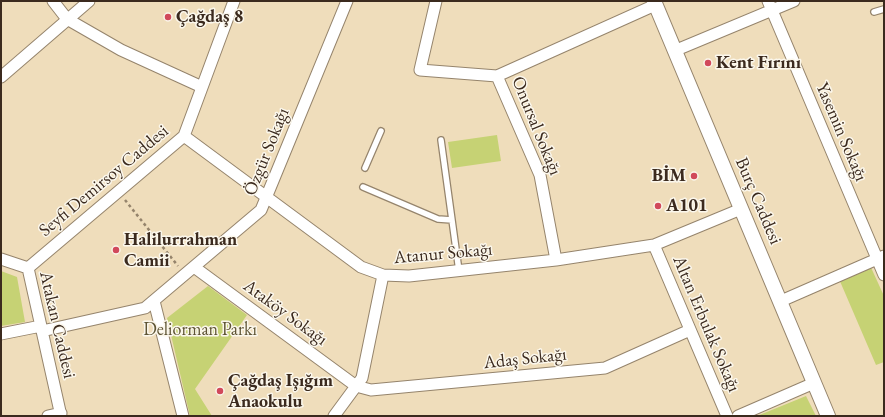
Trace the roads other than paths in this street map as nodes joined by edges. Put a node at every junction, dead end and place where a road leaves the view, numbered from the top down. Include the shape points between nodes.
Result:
1 (53, 1) edge
2 (89, 1) edge
3 (234, 1) edge
4 (346, 1) edge
5 (436, 1) edge
6 (794, 1) edge
7 (654, 3) edge
8 (770, 6) edge
9 (884, 8) edge
10 (874, 12) dead end
11 (67, 19) junction
12 (674, 51) junction
13 (497, 76) junction
14 (1, 77) edge
15 (202, 87) junction
16 (381, 131) dead end
17 (184, 136) junction
18 (441, 140) dead end
19 (365, 168) dead end
20 (363, 186) dead end
21 (267, 197) junction
22 (741, 209) junction
23 (452, 220) junction
24 (654, 244) junction
25 (880, 257) edge
26 (1, 259) edge
27 (556, 260) junction
28 (194, 267) junction
29 (28, 268) junction
30 (459, 271) junction
31 (383, 275) junction
32 (884, 275) edge
33 (154, 301) junction
34 (781, 301) junction
35 (41, 329) junction
36 (690, 330) junction
37 (1, 334) edge
38 (814, 383) junction
39 (356, 386) junction
40 (61, 414) edge
41 (48, 416) edge
42 (183, 416) edge
43 (334, 416) edge
44 (727, 416) edge
45 (738, 416) edge
46 (828, 416) edge

1 - 11 street
2 - 11 street
3 - 15 street, Seyfi Demirsoy Caddesi
4 - 21 street, Özgür Sokağı
5 - 13 street via 420,70
6 - 8 street
7 - 12 street, Burç Caddesi
7 - 13 street
8 - 12 street
8 - 25 street, Yasemin Sokağı
9 - 10 lane
11 - 14 street
11 - 15 street via 121,50
12 - 22 street, Burç Caddesi
13 - 27 street, Onursal Sokağı via 540,175
15 - 17 street, Seyfi Demirsoy Caddesi
16 - 19 lane
17 - 21 street, Atanur Sokağı
17 - 29 street, Seyfi Demirsoy Caddesi
18 - 23 lane
20 - 23 lane via 438,219
21 - 28 street, Özgür Sokağı via 261,210
21 - 31 street, Atanur Sokağı via 361,267
22 - 24 street, Atanur Sokağı
22 - 34 street, Burç Caddesi
23 - 30 lane
24 - 27 street, Atanur Sokağı
24 - 36 street, Altan Erbulak Sokağı
25 - 32 street, Yasemin Sokağı
25 - 34 street
26 - 29 street, Atakan Caddesi
27 - 30 street, Atanur Sokağı
28 - 33 street, Özgür Sokağı
28 - 39 street, Ataköy Sokağı
29 - 35 street, Atakan Caddesi
30 - 31 street, Atanur Sokağı via 409,276
31 - 39 street via 362,378
33 - 35 street, Özgür Sokağı via 145,308
33 - 42 street
34 - 38 street, Burç Caddesi
35 - 37 street, Özgür Sokağı
35 - 40 street, Atakan Caddesi
36 - 39 street, Adaş Sokağı via 605,368 371,390
36 - 44 street, Altan Erbulak Sokağı
38 - 45 street
38 - 46 street, Burç Caddesi
39 - 43 street
40 - 41 street

